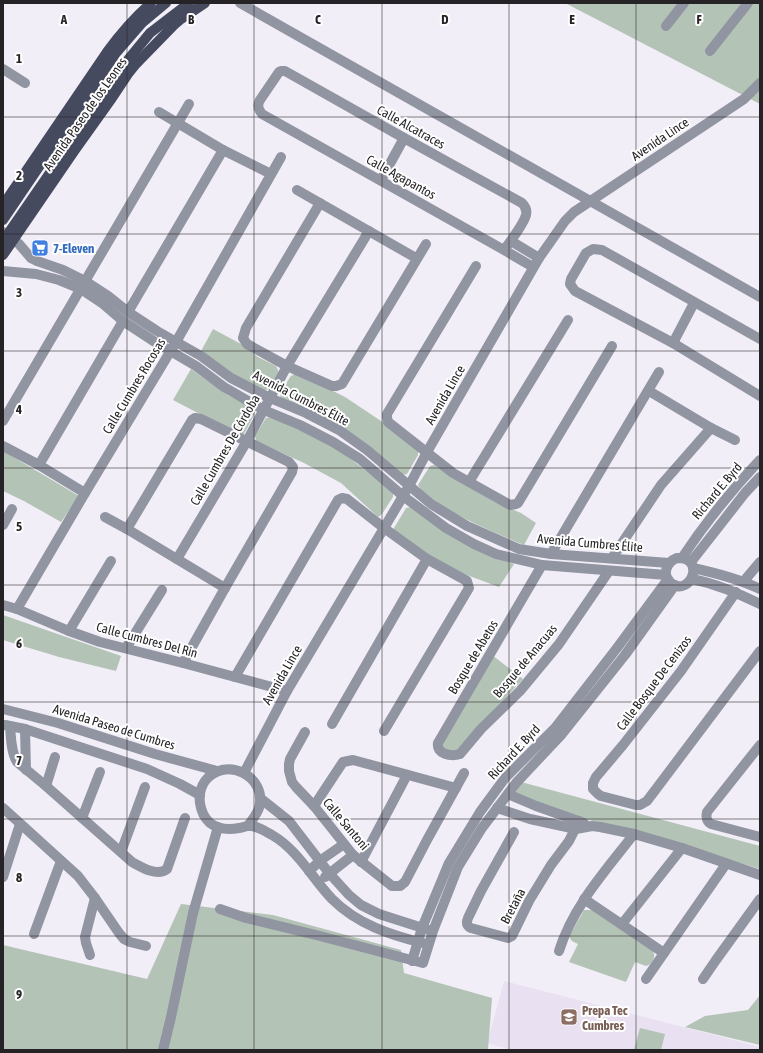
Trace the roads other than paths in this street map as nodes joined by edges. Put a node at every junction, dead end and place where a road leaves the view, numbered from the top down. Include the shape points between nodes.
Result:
1 (151, 3) edge
2 (166, 3) edge
3 (189, 3) edge
4 (205, 3) edge
5 (240, 3) edge
6 (684, 3) edge
7 (748, 3) edge
8 (666, 26) dead end
9 (710, 51) dead end
10 (6, 71) edge
11 (3, 82) edge
12 (760, 82) edge
13 (25, 83) dead end
14 (189, 104) dead end
15 (258, 108) joint
16 (159, 112) dead end
17 (178, 123) junction
18 (404, 138) junction
19 (223, 150) junction
20 (281, 157) dead end
21 (272, 174) junction
22 (381, 180) junction
23 (297, 190) dead end
24 (6, 200) edge
25 (590, 201) junction
26 (320, 204) junction
27 (29, 216) junction
28 (3, 220) edge
29 (369, 231) junction
30 (3, 232) edge
31 (8, 241) edge
32 (426, 244) dead end
33 (508, 246) junction
34 (3, 255) edge
35 (416, 258) junction
36 (539, 258) junction
37 (476, 266) dead end
38 (533, 267) junction
39 (3, 271) edge
40 (83, 285) junction
41 (760, 297) edge
42 (694, 303) junction
43 (128, 312) junction
44 (568, 320) dead end
45 (124, 322) junction
46 (760, 339) edge
47 (176, 342) junction
48 (672, 343) junction
49 (612, 346) dead end
50 (170, 351) junction
51 (287, 366) junction
52 (659, 372) dead end
53 (649, 391) junction
54 (760, 396) edge
55 (270, 398) junction
56 (264, 410) junction
57 (3, 421) edge
58 (711, 428) junction
59 (735, 440) dead end
60 (246, 441) junction
61 (3, 446) edge
62 (427, 452) junction
63 (760, 460) edge
64 (39, 466) junction
65 (760, 477) edge
66 (470, 482) junction
67 (409, 486) junction
68 (85, 493) junction
69 (402, 496) junction
70 (12, 509) dead end
71 (105, 517) dead end
72 (3, 525) edge
73 (384, 528) junction
74 (127, 529) junction
75 (533, 551) junction
76 (551, 554) junction
77 (612, 558) junction
78 (177, 559) junction
79 (427, 559) junction
80 (111, 561) dead end
81 (760, 562) edge
82 (530, 563) junction
83 (669, 563) junction
84 (689, 563) junction
85 (542, 565) junction
86 (609, 571) junction
87 (692, 579) junction
88 (670, 580) junction
89 (744, 581) junction
90 (225, 588) junction
91 (760, 589) edge
92 (162, 590) dead end
93 (736, 592) junction
94 (760, 604) edge
95 (3, 605) edge
96 (18, 609) junction
97 (69, 631) junction
98 (126, 648) junction
99 (760, 651) edge
100 (183, 663) junction
101 (235, 676) junction
102 (287, 691) junction
103 (3, 709) edge
104 (58, 723) junction
105 (332, 724) dead end
106 (6, 725) edge
107 (25, 729) junction
108 (384, 731) dead end
109 (305, 732) dead end
110 (52, 738) junction
111 (760, 745) edge
112 (451, 756) joint
113 (56, 758) dead end
114 (26, 770) junction
115 (217, 771) junction
116 (100, 772) dead end
117 (244, 773) junction
118 (464, 773) dead end
119 (407, 775) junction
120 (505, 778) junction
121 (516, 782) junction
122 (46, 786) junction
123 (146, 787) dead end
124 (456, 788) junction
125 (508, 794) junction
126 (200, 795) junction
127 (260, 798) junction
128 (314, 806) junction
129 (536, 806) junction
130 (3, 808) edge
131 (497, 808) junction
132 (82, 818) junction
133 (185, 818) dead end
134 (530, 819) junction
135 (20, 824) junction
136 (578, 825) junction
137 (248, 826) junction
138 (218, 827) junction
139 (514, 832) dead end
140 (634, 834) junction
141 (760, 836) edge
142 (344, 844) junction
143 (682, 848) junction
144 (121, 852) junction
145 (353, 855) junction
146 (320, 860) junction
147 (61, 861) junction
148 (361, 862) junction
149 (726, 864) junction
150 (309, 870) junction
151 (330, 873) junction
152 (760, 876) edge
153 (3, 877) edge
154 (319, 883) junction
155 (95, 898) junction
156 (584, 899) junction
157 (760, 900) edge
158 (220, 909) dead end
159 (622, 924) junction
160 (427, 930) junction
161 (34, 934) dead end
162 (418, 942) junction
163 (429, 944) junction
164 (146, 946) dead end
165 (559, 950) dead end
166 (664, 954) junction
167 (90, 955) dead end
168 (412, 961) junction
169 (646, 979) dead end
170 (703, 979) dead end
171 (163, 1050) edge

1 - 24 main road, Avenida Paseo de los Leones via 124,30 107,52
2 - 28 main road via 142,23 116,53
3 - 31 main road via 150,34 127,61 60,157
4 - 27 main road, Avenida Paseo de los Leones via 174,25 136,64
5 - 25 street
6 - 8 street
7 - 9 street
10 - 11 street
10 - 13 street
12 - 25 street, Avenida Lince via 744,99
14 - 17 street
15 - 18 street, Calle Alcatraces via 260,100 281,71 285,71
15 - 22 street, Calle Agapantos via 262,114
16 - 17 street
17 - 19 street
17 - 40 street
18 - 22 street
18 - 33 street, Calle Alcatraces via 522,203 526,209 525,218
19 - 21 street
19 - 43 street
20 - 21 street, Calle Cumbres Rocosas
21 - 47 street, Calle Cumbres Rocosas
22 - 33 street, Calle Agapantos
23 - 26 street
24 - 27 main road via 22,216
25 - 36 street, Avenida Lince via 565,221
25 - 41 street
26 - 29 street
26 - 51 street via 246,328 243,338 247,344
27 - 31 main road, Avenida Paseo de los Leones
29 - 35 street
29 - 51 street, Calle Cumbres De Córdoba
30 - 31 street, Avenida Cumbres Élite
31 - 34 main road, Avenida Paseo de los Leones
31 - 40 street, Avenida Cumbres Élite via 19,244 30,258 63,270
32 - 35 street
33 - 36 street, Calle Agapantos
33 - 38 street, Calle Agapantos
35 - 51 street via 342,384 332,386
36 - 38 street, Avenida Lince
37 - 62 street via 387,414 388,422
38 - 62 street, Avenida Lince
39 - 40 street, Avenida Cumbres Élite via 36,274
40 - 43 street, Avenida Cumbres Élite via 108,296
40 - 45 street, Avenida Cumbres Élite
40 - 57 street
42 - 46 street
42 - 48 street
42 - 48 street via 602,250 593,249 586,253 571,279 570,284 575,291
43 - 47 street, Avenida Cumbres Élite
44 - 66 street
45 - 50 street, Avenida Cumbres Élite
45 - 64 street
47 - 50 street, Calle Cumbres Rocosas
47 - 55 street, Avenida Cumbres Élite via 231,378
48 - 54 street
49 - 66 street via 518,503 510,505
50 - 56 street, Avenida Cumbres Élite
50 - 68 street, Calle Cumbres Rocosas
51 - 55 street, Calle Cumbres De Córdoba
52 - 53 street
53 - 58 street
53 - 76 street
55 - 56 street, Calle Cumbres De Córdoba
55 - 67 street, Avenida Cumbres Élite via 339,430
56 - 60 street, Calle Cumbres De Córdoba
56 - 69 street, Avenida Cumbres Élite via 333,442 360,459
58 - 59 street
58 - 77 street via 661,485
60 - 74 street via 201,419 192,420
60 - 78 street, Calle Cumbres De Córdoba
60 - 90 street via 289,462 293,467
61 - 64 street
62 - 66 street via 453,473
62 - 67 street, Avenida Lince
63 - 84 street, Richard E. Byrd via 696,537
64 - 68 street
65 - 84 street, Richard E. Byrd
67 - 69 street, Avenida Lince
67 - 75 street, Avenida Cumbres Élite via 431,504 467,526 519,549
68 - 96 street, Calle Cumbres Rocosas
69 - 73 street, Avenida Lince
69 - 82 street, Avenida Cumbres Élite via 446,528 474,544 496,554
70 - 72 street
71 - 74 street
73 - 79 street
73 - 101 street via 346,498 338,500
73 - 102 street, Avenida Lince
74 - 78 street
75 - 76 street, Avenida Cumbres Élite
75 - 82 street
76 - 77 street, Avenida Cumbres Élite
77 - 83 street, Avenida Cumbres Élite
78 - 90 street
79 - 105 street
79 - 108 street via 467,581 469,588
80 - 97 street
81 - 89 street
82 - 85 street, Avenida Cumbres Élite
83 - 84 street via 677,558
83 - 88 street via 666,571
84 - 87 street via 694,574
84 - 89 street
85 - 86 street, Avenida Cumbres Élite
85 - 112 street, Bosque de Abetos via 438,743 439,751
86 - 88 street, Avenida Cumbres Élite
86 - 112 street, Bosque de Anacuas via 559,644 520,691 463,751
87 - 88 street via 680,586
87 - 93 street
88 - 120 street, Richard E. Byrd via 554,728
88 - 121 street, Richard E. Byrd via 626,655 562,734
89 - 91 street
90 - 100 street
92 - 98 street
93 - 94 street
93 - 99 street, Calle Bosque De Cenizos via 681,671 596,777 593,789 601,796 636,805 647,800
95 - 96 street, Calle Cumbres Del Rin
96 - 97 street, Calle Cumbres Del Rin
97 - 98 street, Calle Cumbres Del Rin
98 - 100 street, Calle Cumbres Del Rin
100 - 101 street, Calle Cumbres Del Rin
101 - 102 street, Calle Cumbres Del Rin
102 - 117 street, Avenida Lince
103 - 104 street, Avenida Paseo de Cumbres
104 - 110 street
104 - 115 street, Avenida Paseo de Cumbres
106 - 107 street
106 - 114 street via 14,757
107 - 110 street
107 - 114 street
109 - 128 street, Calle Santoni via 290,759 289,771 292,782
110 - 126 street via 147,769
111 - 141 street via 706,812 706,819 711,824
113 - 122 street
114 - 122 street
115 - 117 street via 236,769
115 - 126 street via 204,782
116 - 132 street
117 - 127 street via 255,783
118 - 124 street, Calle Santoni
119 - 124 street
119 - 128 street via 353,760 343,762
119 - 148 street
120 - 121 street
120 - 160 street, Richard E. Byrd via 480,812 449,863
121 - 125 street, Richard E. Byrd
122 - 132 street
123 - 144 street
124 - 148 street, Calle Santoni via 403,884 392,886
125 - 129 street
125 - 131 street, Richard E. Byrd
126 - 138 street via 200,807 204,815 210,823
127 - 137 street via 259,808
127 - 146 street via 289,821
128 - 142 street, Calle Santoni
129 - 134 street
129 - 136 street
130 - 135 street
131 - 134 street
131 - 160 street, Richard E. Byrd via 458,868
132 - 144 street
133 - 144 street via 167,869 164,871 144,868
134 - 136 street
135 - 147 street
135 - 153 street
136 - 139 street, Bretaña via 529,901 512,936 508,938 471,928 467,922
136 - 140 street
137 - 138 street via 228,830
137 - 150 street via 258,827 280,840
138 - 171 street via 193,913
140 - 143 street
140 - 156 street
142 - 145 street, Calle Santoni
142 - 146 street
143 - 149 street
143 - 159 street
145 - 148 street, Calle Santoni
145 - 151 street
146 - 150 street
146 - 151 street
147 - 155 street via 82,880
147 - 161 street
149 - 152 street
149 - 166 street
150 - 154 street
151 - 154 street
151 - 160 street via 361,905 379,914
154 - 162 street via 348,912 366,924
155 - 164 street via 124,939
155 - 167 street via 85,937
156 - 159 street
156 - 165 street
157 - 170 street
158 - 168 street
159 - 166 street
160 - 162 street, Richard E. Byrd
160 - 163 street, Richard E. Byrd
162 - 163 street
162 - 168 street, Richard E. Byrd
163 - 168 street, Richard E. Byrd via 422,964
166 - 169 street

